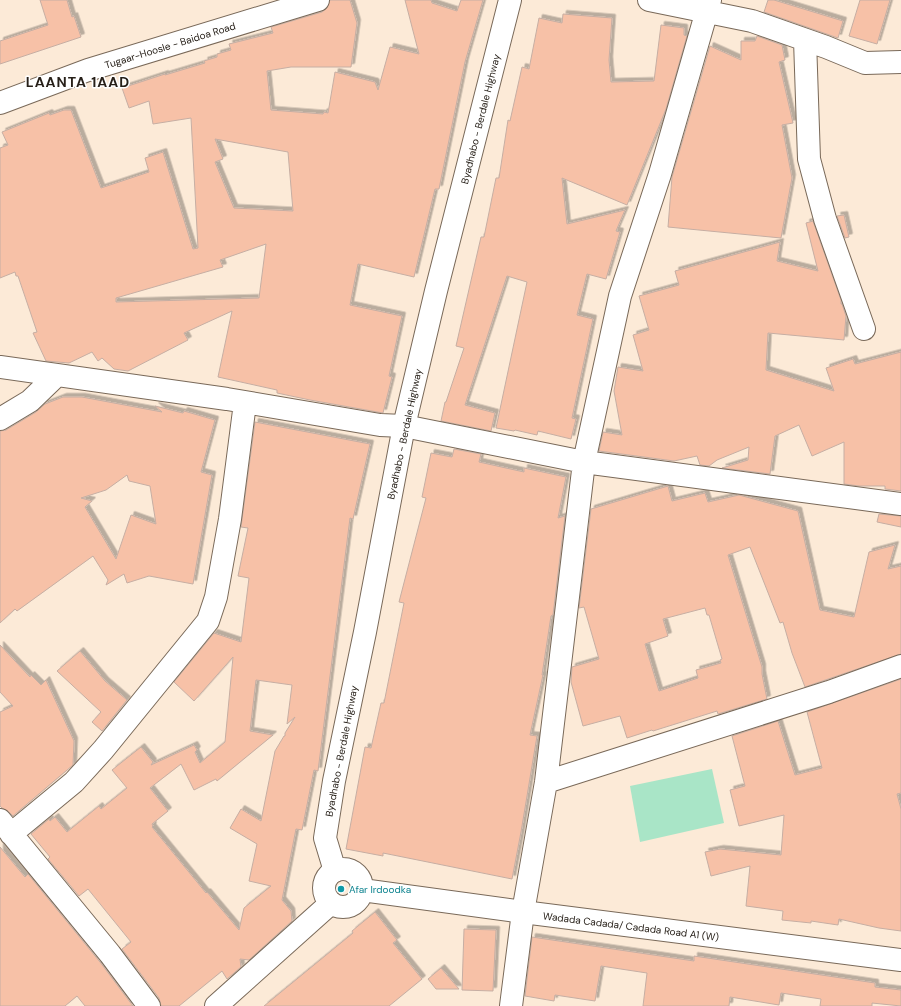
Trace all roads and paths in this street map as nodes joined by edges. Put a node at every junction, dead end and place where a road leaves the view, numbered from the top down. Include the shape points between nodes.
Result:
1 (318, 0) edge
2 (510, 0) edge
3 (649, 0) edge
4 (709, 6) edge
5 (805, 40) junction
6 (901, 62) edge
7 (0, 103) edge
8 (864, 329) dead end
9 (0, 367) edge
10 (57, 375) junction
11 (245, 403) junction
12 (0, 419) edge
13 (404, 426) junction
14 (584, 462) junction
15 (901, 504) edge
16 (901, 666) edge
17 (546, 782) junction
18 (6, 827) edge
19 (335, 870) junction
20 (362, 890) junction
21 (331, 903) junction
22 (524, 912) junction
23 (901, 960) edge
24 (149, 1006) edge
25 (216, 1006) edge
26 (511, 1006) edge

1 - 7 street, Tugaar-Hoosle - Baidoa Road via 88,70
2 - 13 street, Byadhabo - Berdale Highway
3 - 4 street
4 - 5 street
4 - 14 street via 660,174 620,296
5 - 6 street via 865,64
5 - 8 street via 809,159 825,219
9 - 10 street
10 - 11 street
10 - 12 street via 30,401
11 - 13 street via 380,425
11 - 18 street via 230,518 216,597 208,621 74,782
13 - 14 street
13 - 19 street, Byadhabo - Berdale Highway via 325,838
14 - 15 street
14 - 17 street
16 - 17 street via 829,692
17 - 22 street
18 - 24 street
19 - 20 street via 351,871 361,882
19 - 21 street via 325,882 324,890
20 - 21 street via 360,898 346,908
20 - 22 street, Wadada Cadada/ Cadada Road A1 (W)
21 - 25 street
22 - 23 street, Wadada Cadada/ Cadada Road A1 (W)
22 - 26 street

